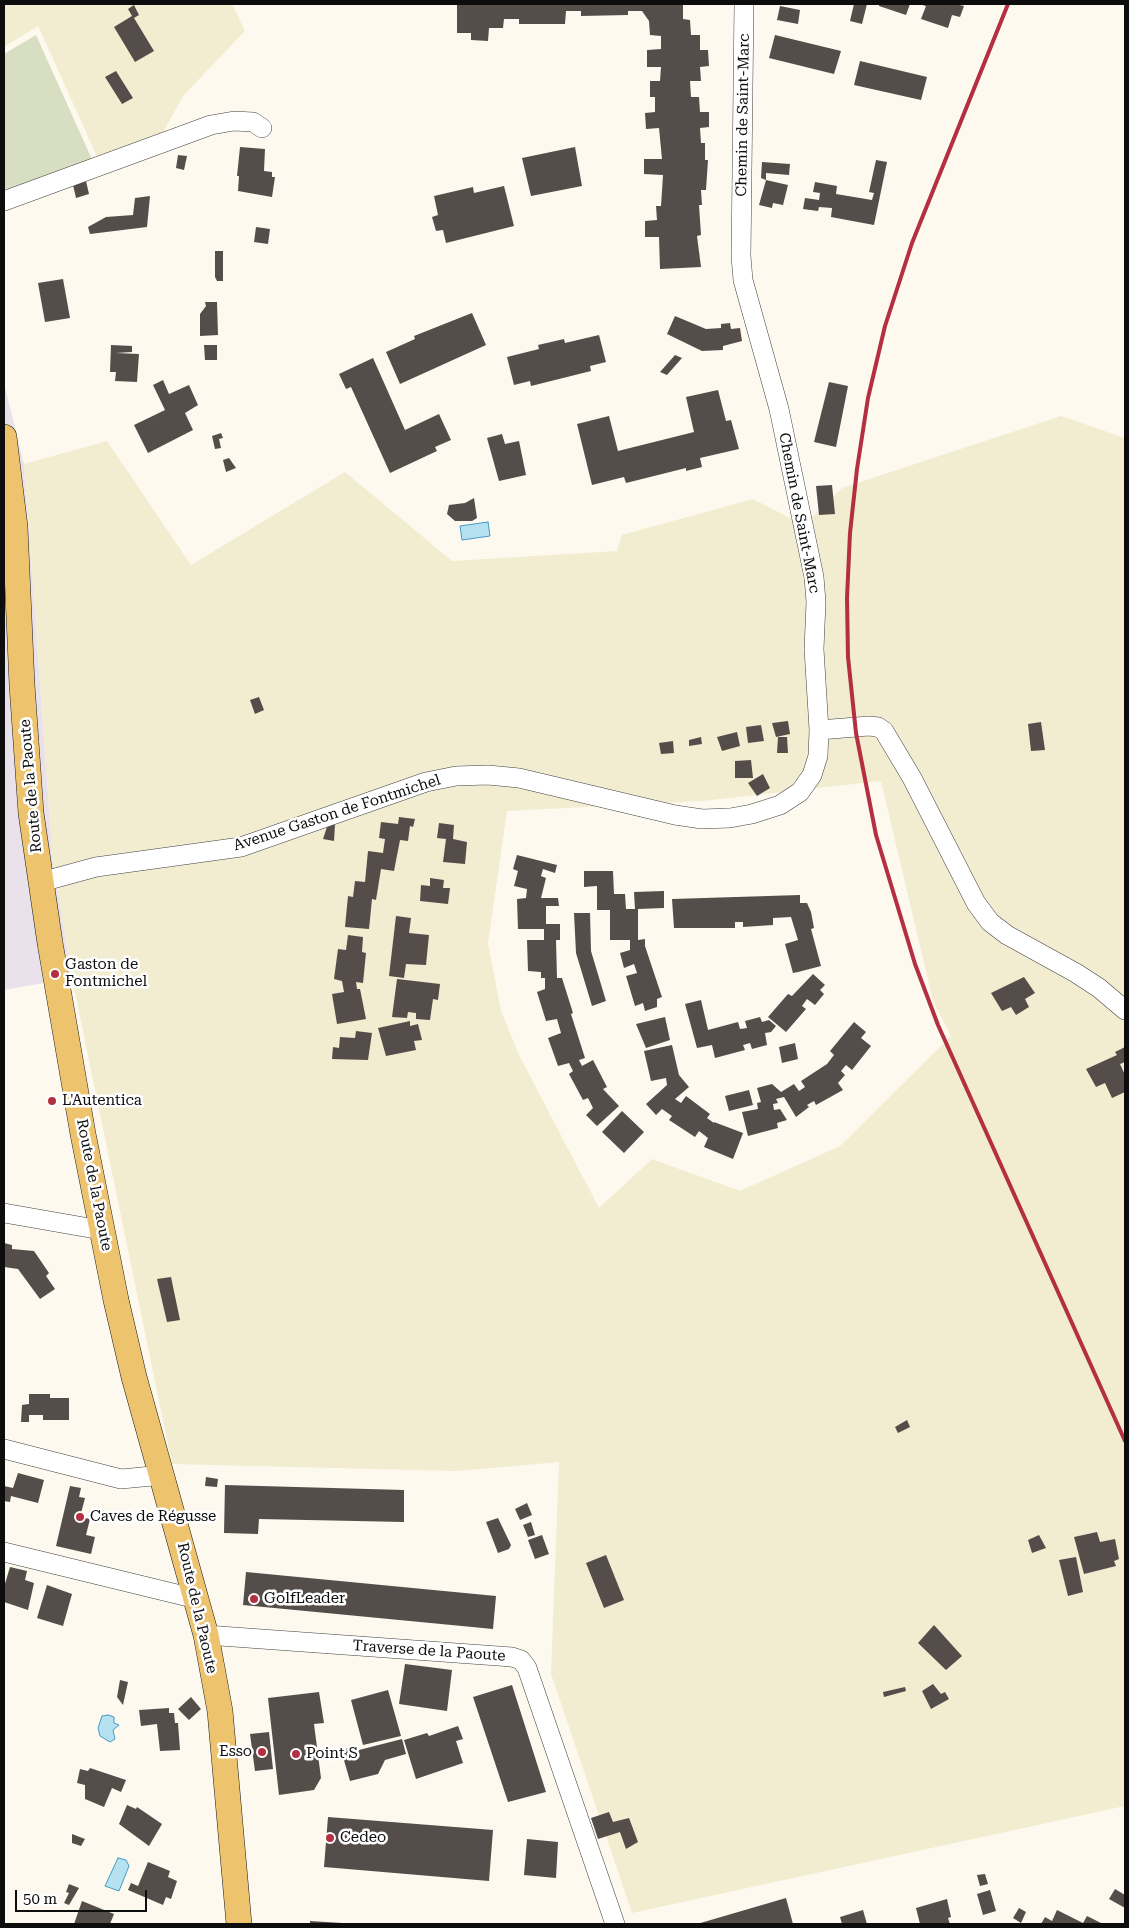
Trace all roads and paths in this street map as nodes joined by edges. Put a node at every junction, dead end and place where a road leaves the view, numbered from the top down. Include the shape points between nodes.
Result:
1 (744, 4) edge
2 (262, 128) dead end
3 (4, 202) edge
4 (4, 437) edge
5 (819, 730) junction
6 (41, 882) junction
7 (1125, 1010) edge
8 (4, 1213) edge
9 (102, 1230) junction
10 (4, 1449) edge
11 (163, 1475) junction
12 (4, 1552) edge
13 (197, 1598) junction
14 (206, 1636) junction
15 (240, 1924) edge
16 (615, 1924) edge

1 - 5 street, Chemin de Saint-Marc via 743,280 779,410 814,577
2 - 3 street via 253,122 211,125
4 - 6 main road, Route de la Paoute via 15,527 27,763
5 - 6 street, Avenue Gaston de Fontmichel via 818,756 812,775 800,792 780,804 752,814 730,818 693,818 519,778 456,776 426,782 241,847 96,867
5 - 7 street via 869,726 884,731 976,902 990,922 1014,940 1091,983
6 - 9 main road, Route de la Paoute
8 - 9 street
9 - 11 main road, Route de la Paoute via 134,1377
10 - 11 street via 121,1479
11 - 13 main road, Route de la Paoute
12 - 13 street
13 - 14 main road, Route de la Paoute
14 - 15 main road, Route de la Paoute via 220,1711
14 - 16 street, Traverse de la Paoute via 521,1660 527,1668

